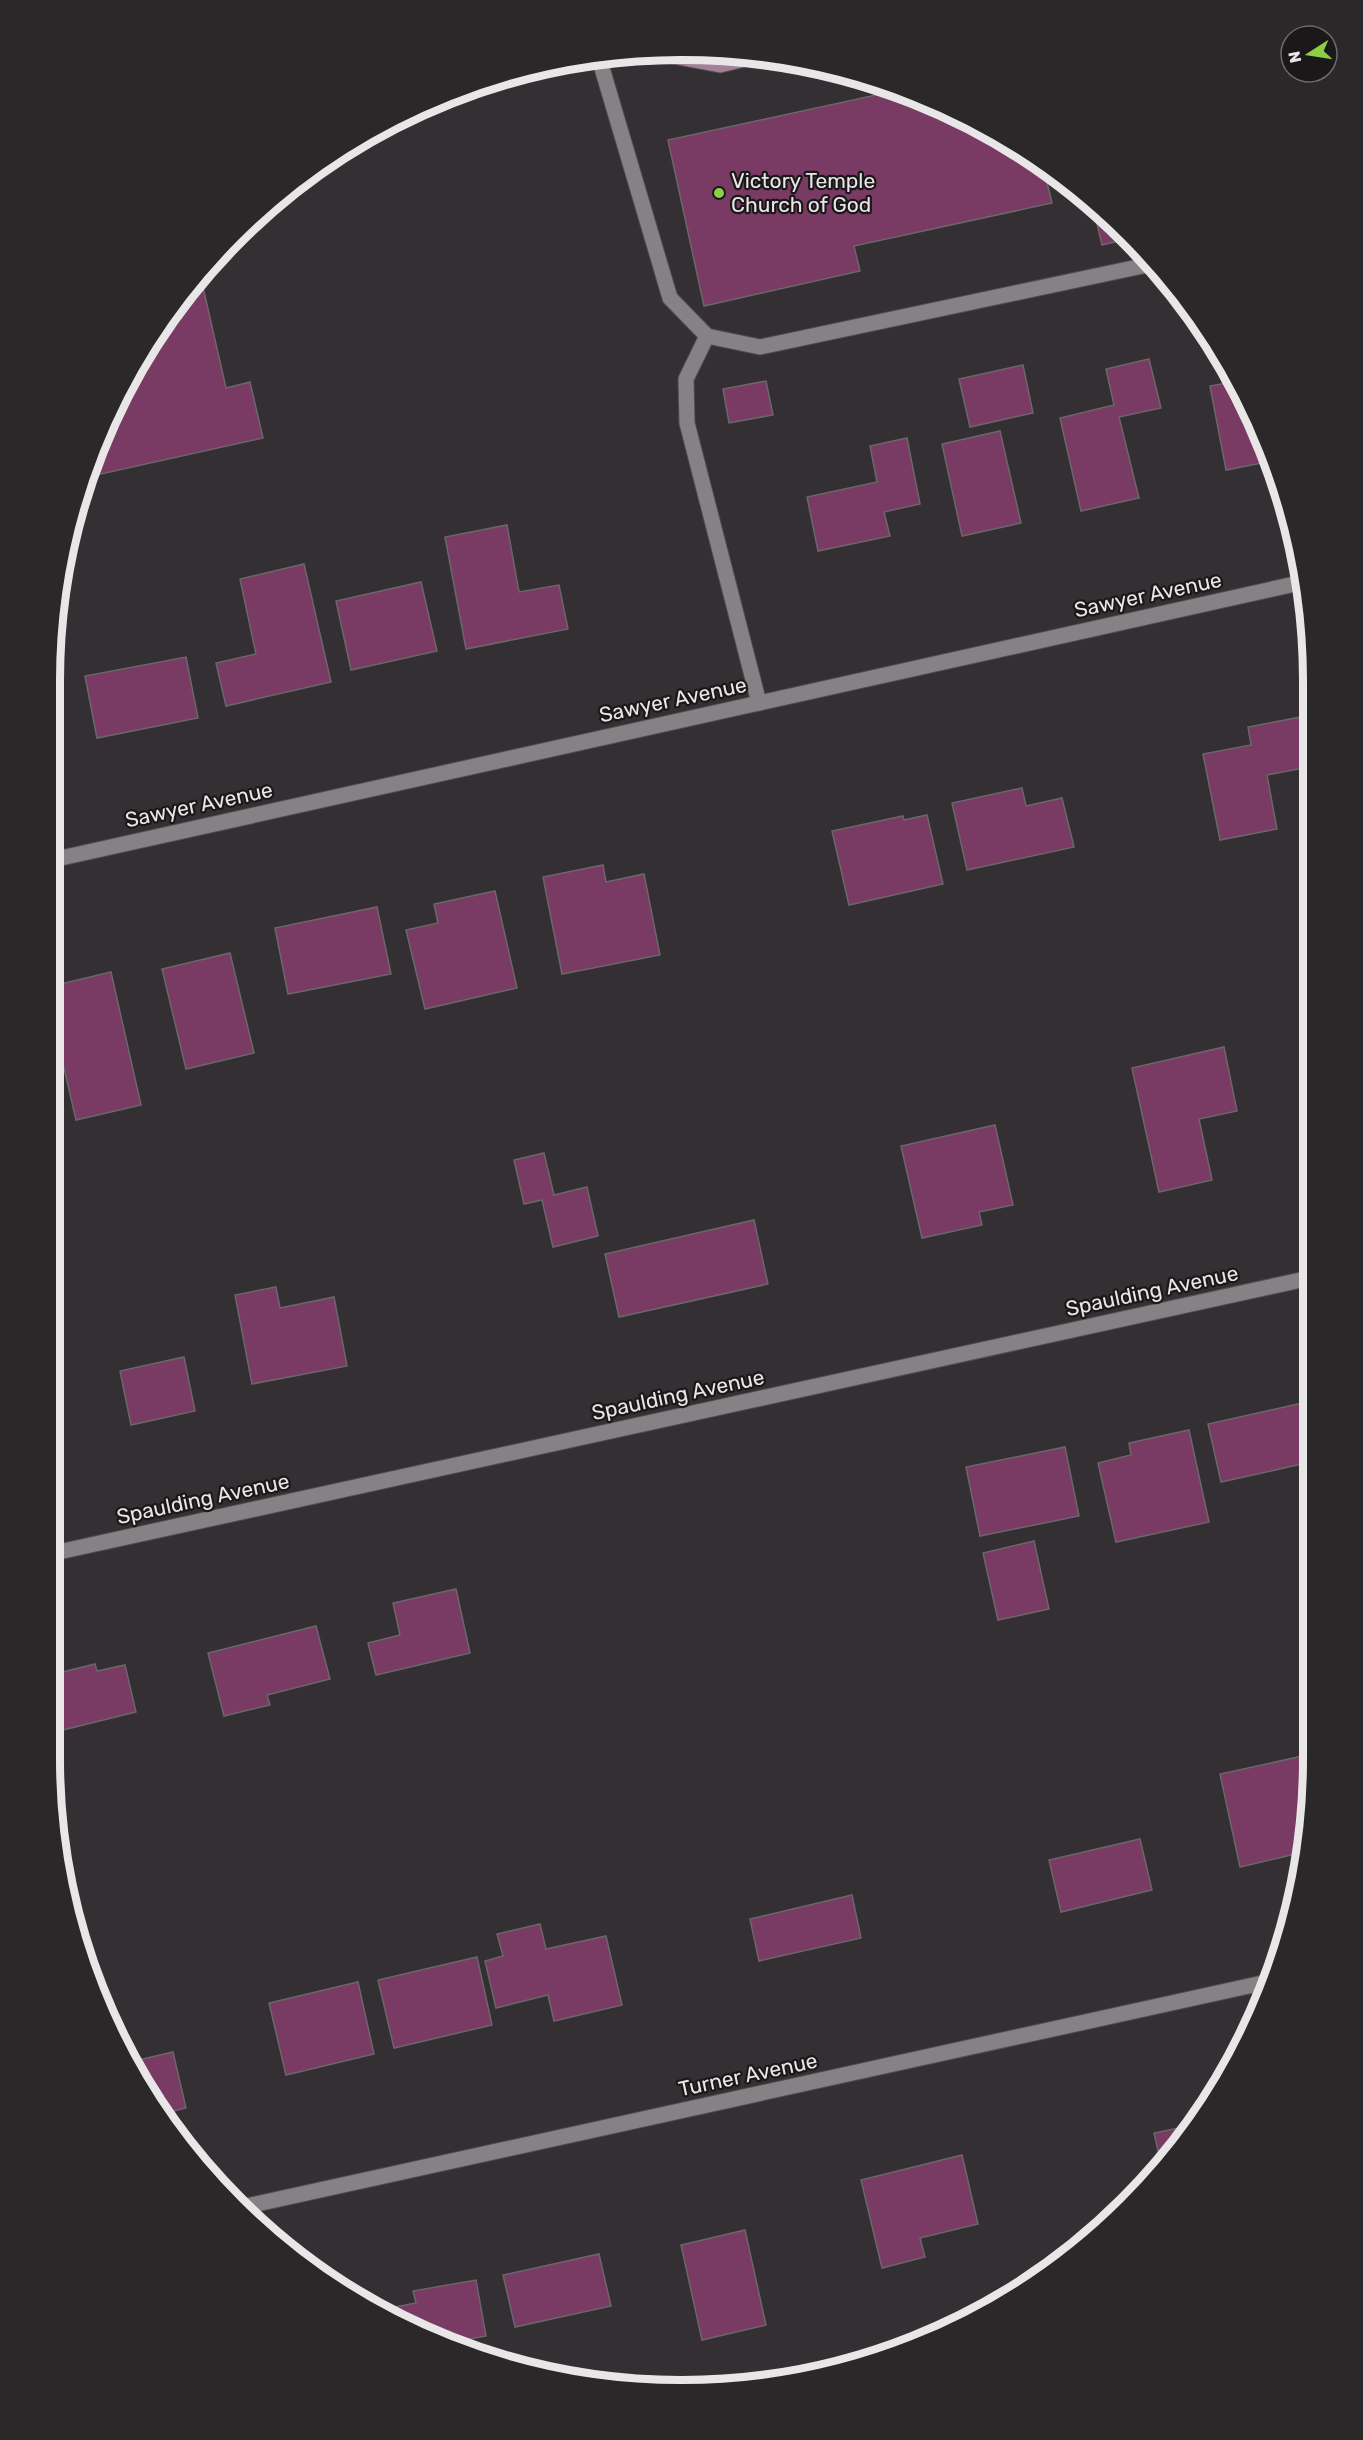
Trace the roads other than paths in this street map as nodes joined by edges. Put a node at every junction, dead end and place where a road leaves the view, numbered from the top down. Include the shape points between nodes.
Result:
1 (695, 60) edge
2 (732, 62) edge
3 (601, 65) edge
4 (1143, 266) edge
5 (707, 336) junction
6 (1295, 584) edge
7 (759, 703) junction
8 (60, 858) edge
9 (1303, 1280) edge
10 (60, 1552) edge
11 (1261, 1983) edge
12 (250, 2205) edge

1 - 2 main road via 720,65
3 - 5 street via 670,298
4 - 5 street via 760,347
5 - 7 street via 686,379 687,423
6 - 7 street, Sawyer Avenue
7 - 8 street, Sawyer Avenue
9 - 10 street, Spaulding Avenue
11 - 12 street, Turner Avenue

